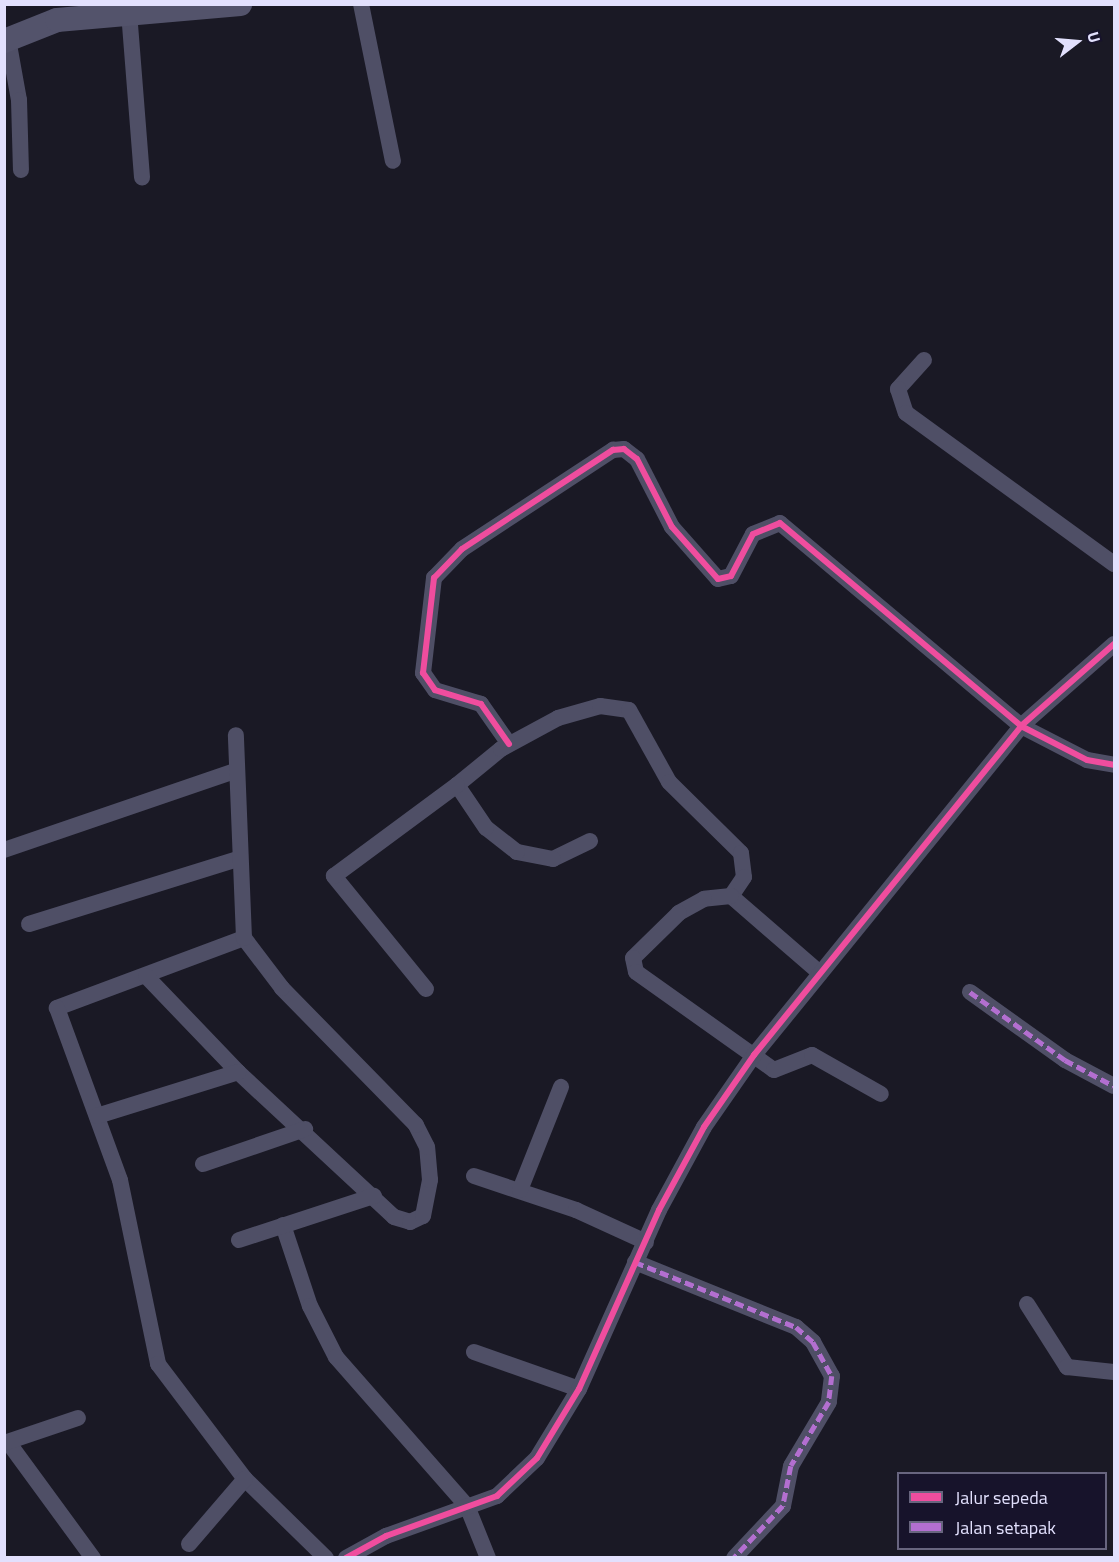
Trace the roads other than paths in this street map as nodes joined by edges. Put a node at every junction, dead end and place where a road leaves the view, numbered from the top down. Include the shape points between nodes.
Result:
1 (240, 4) edge
2 (361, 4) edge
3 (129, 12) junction
4 (6, 40) edge
5 (393, 160) dead end
6 (21, 171) dead end
7 (142, 177) dead end
8 (924, 360) dead end
9 (1114, 564) edge
10 (1114, 644) edge
11 (1021, 726) junction
12 (236, 735) dead end
13 (509, 744) junction
14 (1114, 765) edge
15 (235, 771) junction
16 (457, 785) junction
17 (590, 841) dead end
18 (4, 850) edge
19 (238, 859) junction
20 (731, 896) junction
21 (29, 924) dead end
22 (244, 938) junction
23 (820, 973) junction
24 (146, 976) junction
25 (426, 989) dead end
26 (970, 993) dead end
27 (754, 1055) junction
28 (238, 1072) junction
29 (1114, 1086) edge
30 (561, 1088) dead end
31 (881, 1094) dead end
32 (98, 1116) junction
33 (305, 1129) junction
34 (203, 1164) dead end
35 (474, 1176) dead end
36 (520, 1190) junction
37 (374, 1196) junction
38 (283, 1225) junction
39 (239, 1240) dead end
40 (646, 1242) junction
41 (635, 1262) junction
42 (1027, 1304) dead end
43 (474, 1352) dead end
44 (1114, 1372) edge
45 (579, 1389) junction
46 (78, 1418) dead end
47 (6, 1442) edge
48 (245, 1479) junction
49 (467, 1506) junction
50 (189, 1544) dead end
51 (93, 1557) edge
52 (326, 1557) edge
53 (346, 1557) edge
54 (489, 1557) edge
55 (734, 1557) edge

1 - 3 street
2 - 5 street
3 - 4 street via 57,20
3 - 7 street
4 - 6 street via 19,100
8 - 9 street via 898,389 906,413
10 - 11 street
11 - 13 street via 780,523 753,534 731,576 718,579 672,527 637,459 624,449 613,450 462,549 434,578 423,673 435,690 481,704
11 - 14 street via 1087,760
11 - 23 street
12 - 15 street
13 - 16 street
13 - 20 street via 580,710 628,710 669,782 741,853 744,877
15 - 18 street
15 - 19 street
16 - 17 street via 486,828 517,852 553,859
16 - 25 street via 334,876
19 - 21 street
19 - 22 street
20 - 23 street
20 - 27 street via 704,899 679,913 633,958 633,967
22 - 24 street
22 - 37 street via 282,988 416,1125 428,1147 430,1180 423,1216 410,1222 394,1217
23 - 27 street
24 - 28 street
24 - 32 street via 57,1008
26 - 29 street via 1065,1060
27 - 31 street via 774,1070 812,1055
27 - 40 street via 704,1127
28 - 32 street
28 - 33 street
30 - 36 street
32 - 48 street via 120,1180 158,1364
33 - 34 street
33 - 37 street
35 - 36 street
36 - 40 street
37 - 38 street
38 - 39 street
38 - 49 street via 307,1297 336,1357 382,1416
40 - 41 street
41 - 45 street
41 - 55 street via 796,1327 813,1341 832,1376 829,1402 791,1466 783,1506
42 - 44 street via 1068,1367
43 - 45 street
45 - 49 street via 537,1458 497,1496
46 - 47 street
47 - 51 street
48 - 50 street
48 - 52 street
49 - 53 street
49 - 54 street

